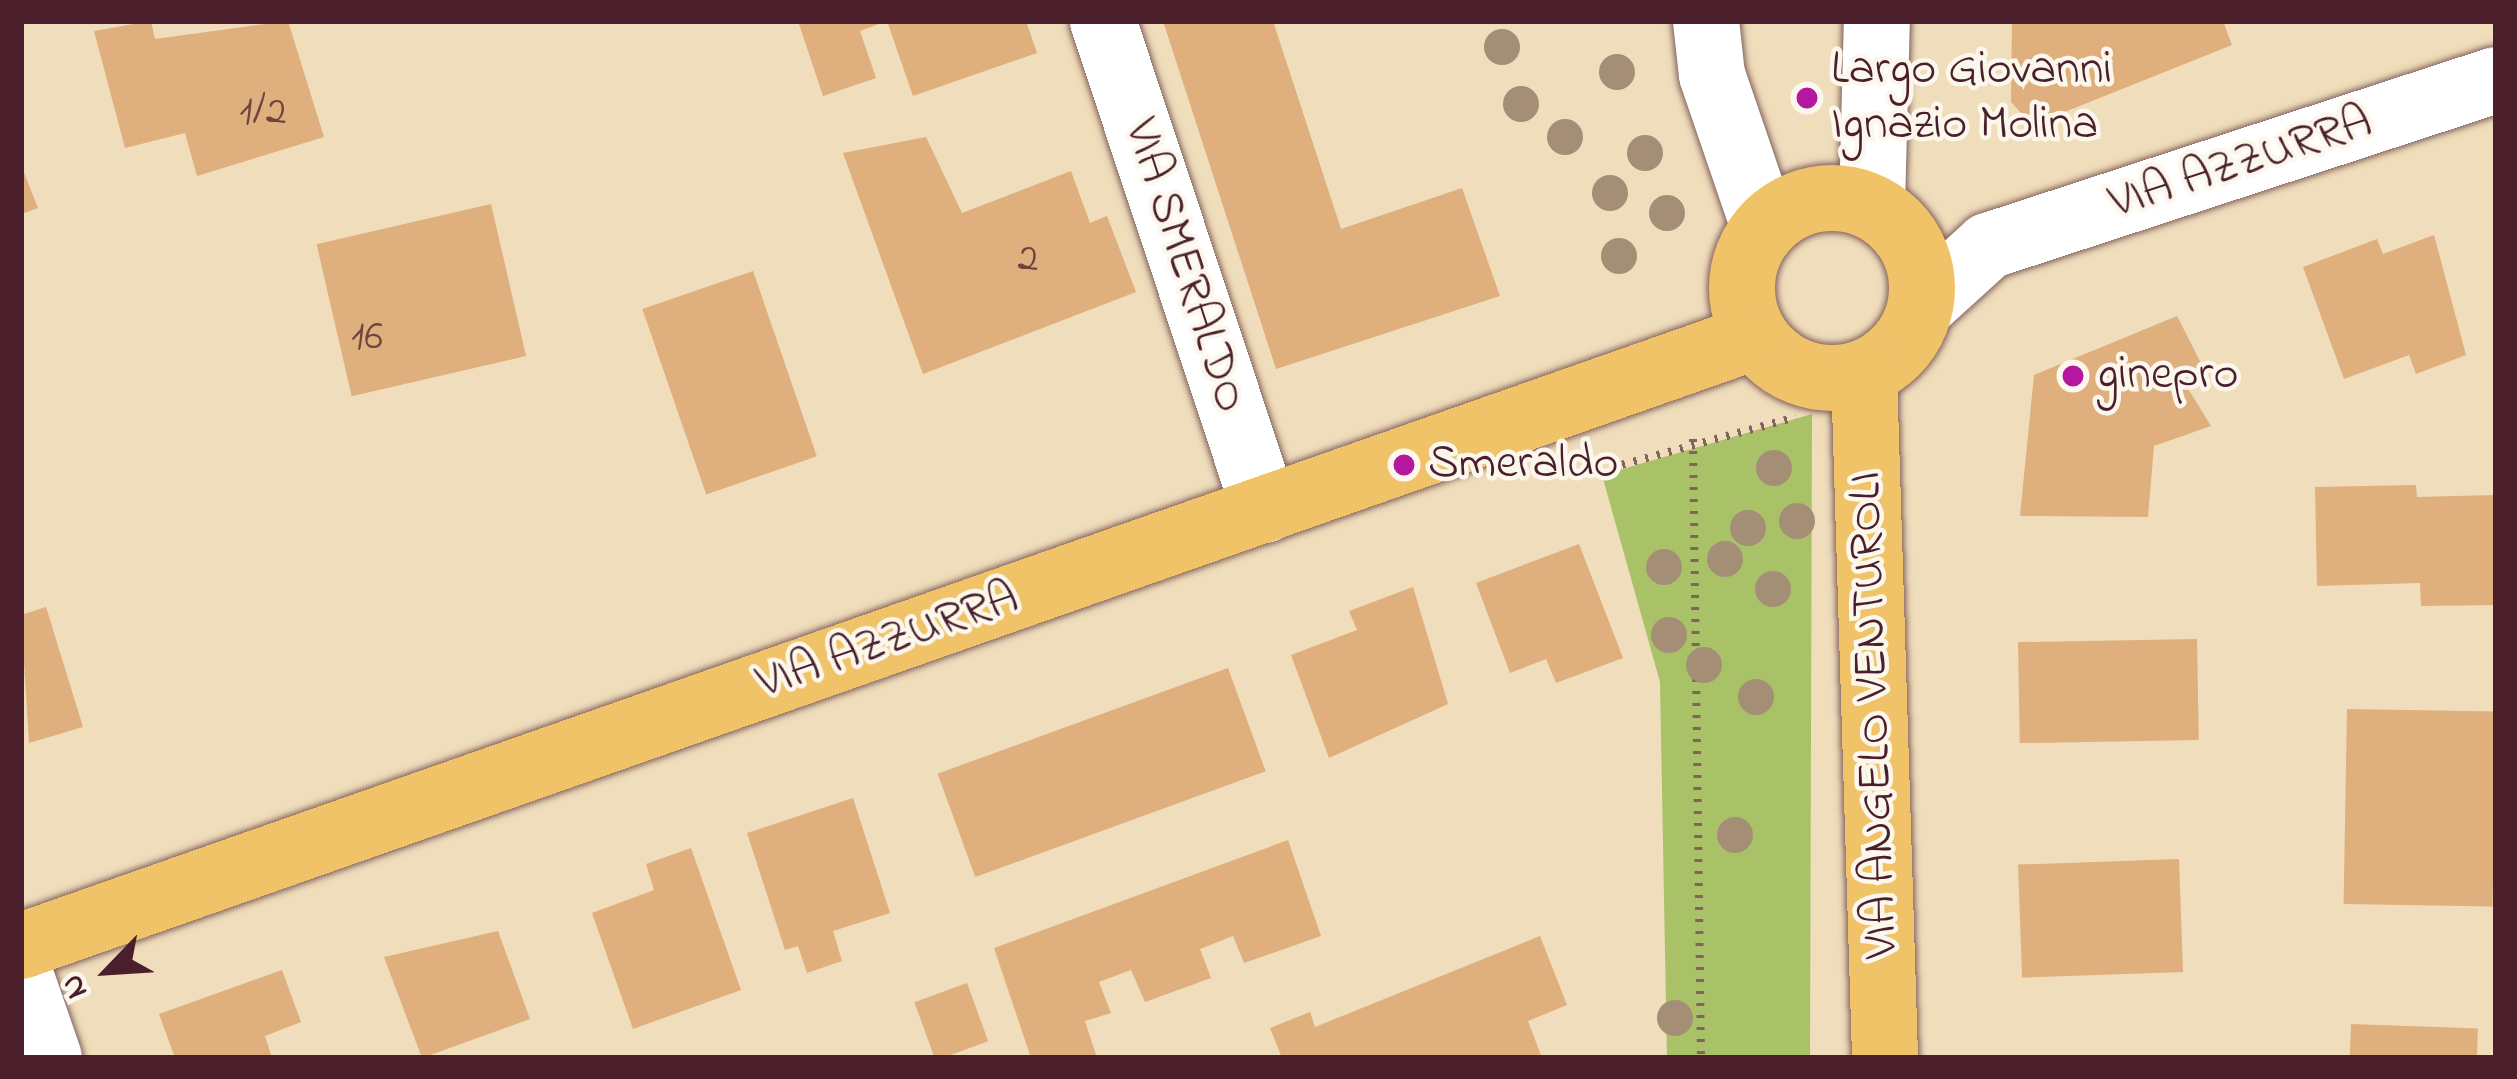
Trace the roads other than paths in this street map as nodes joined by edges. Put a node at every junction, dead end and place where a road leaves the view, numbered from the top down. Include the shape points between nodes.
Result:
1 (1103, 21) edge
2 (1706, 21) edge
3 (1876, 21) edge
4 (2496, 80) edge
5 (1884, 215) junction
6 (1764, 227) junction
7 (1986, 247) junction
8 (1922, 307) junction
9 (1754, 337) junction
10 (1864, 373) junction
11 (1265, 510) junction
12 (21, 946) edge
13 (21, 977) edge
14 (49, 1058) edge
15 (1886, 1058) edge

1 - 11 street, VIA SMERALDO
2 - 6 street via 1712,75
3 - 5 street
4 - 7 street, VIA AZZURRA
5 - 6 main road via 1814,199
5 - 7 street
5 - 8 main road via 1923,276
6 - 9 main road via 1741,281
7 - 8 street, VIA AZZURRA
8 - 10 main road via 1890,359
9 - 10 main road via 1802,375
9 - 11 main road, VIA AZZURRA
10 - 15 main road, VIA ANGELO VENTUROLI
11 - 12 main road, VIA AZZURRA
13 - 14 street

